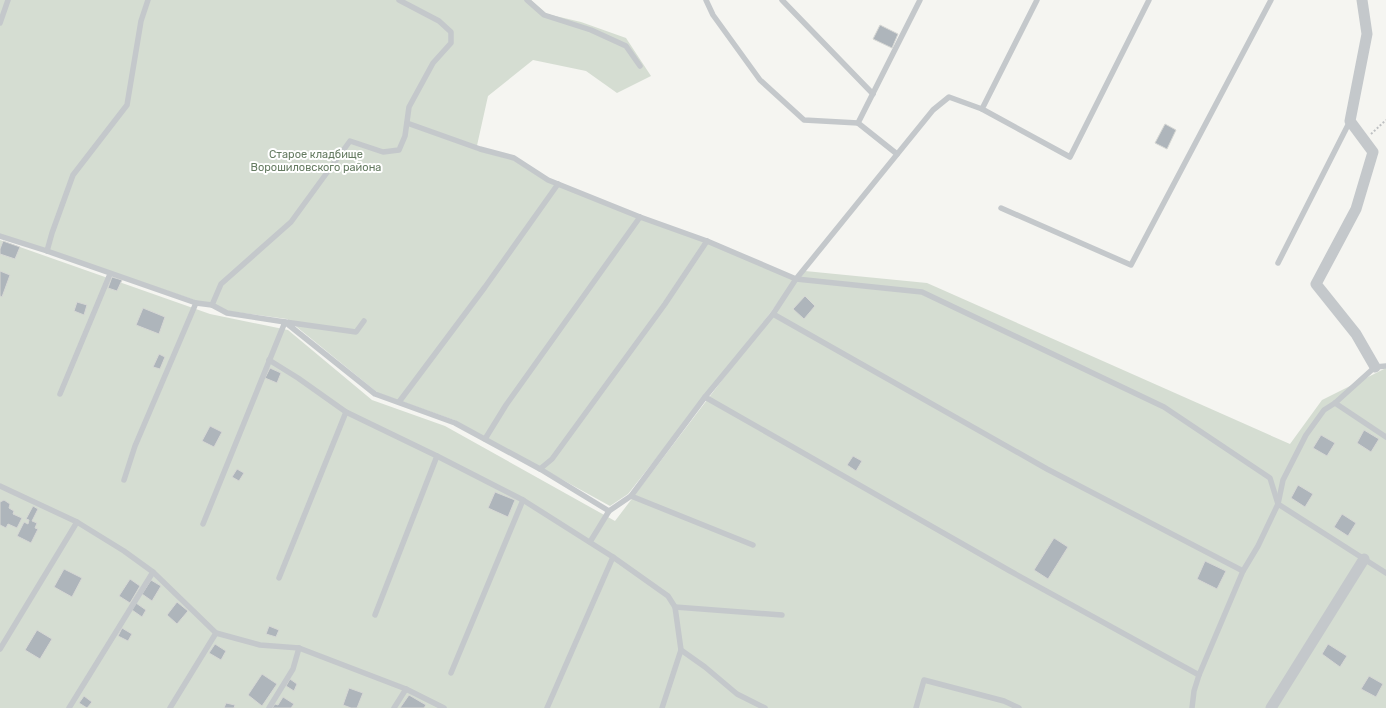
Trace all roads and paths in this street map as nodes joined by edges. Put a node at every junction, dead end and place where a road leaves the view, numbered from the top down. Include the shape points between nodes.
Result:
1 (8, 0) edge
2 (148, 0) edge
3 (399, 0) edge
4 (527, 0) edge
5 (706, 0) edge
6 (782, 0) edge
7 (920, 0) edge
8 (1037, 0) edge
9 (1149, 0) edge
10 (1271, 0) edge
11 (1362, 0) edge
12 (0, 23) edge
13 (640, 66) dead end
14 (873, 94) junction
15 (982, 108) junction
16 (1386, 120) edge
17 (1350, 121) junction
18 (407, 123) junction
19 (858, 123) junction
20 (1364, 140) junction
21 (897, 154) junction
22 (558, 184) junction
23 (1001, 208) dead end
24 (640, 217) junction
25 (0, 236) edge
26 (707, 241) junction
27 (48, 251) junction
28 (1278, 263) dead end
29 (110, 274) junction
30 (796, 279) junction
31 (196, 303) junction
32 (212, 305) junction
33 (773, 314) junction
34 (364, 321) dead end
35 (285, 322) junction
36 (269, 360) junction
37 (1381, 367) edge
38 (60, 394) dead end
39 (706, 397) junction
40 (399, 402) junction
41 (1335, 404) junction
42 (346, 412) junction
43 (1386, 437) edge
44 (485, 439) junction
45 (437, 456) junction
46 (540, 468) junction
47 (124, 480) dead end
48 (0, 486) edge
49 (631, 496) junction
50 (523, 500) junction
51 (1278, 504) junction
52 (609, 511) junction
53 (77, 522) junction
54 (203, 524) dead end
55 (590, 542) junction
56 (753, 545) dead end
57 (613, 557) junction
58 (1364, 559) junction
59 (1243, 571) junction
60 (153, 572) junction
61 (1386, 573) edge
62 (279, 578) dead end
63 (675, 607) junction
64 (375, 615) dead end
65 (782, 615) dead end
66 (216, 633) junction
67 (299, 648) junction
68 (0, 649) edge
69 (681, 650) junction
70 (451, 673) dead end
71 (1199, 675) junction
72 (406, 689) junction
73 (69, 708) edge
74 (170, 708) edge
75 (269, 708) edge
76 (394, 708) edge
77 (444, 708) edge
78 (547, 708) edge
79 (662, 708) edge
80 (766, 708) edge
81 (916, 708) edge
82 (1019, 708) edge
83 (1192, 708) edge
84 (1271, 708) edge

1 - 12 lane
2 - 27 lane via 140,21 126,105 73,175
3 - 18 lane via 439,21 451,32 451,43 433,63 409,107
4 - 13 lane via 544,15 591,30 626,46
5 - 19 lane via 713,14 760,80 804,120
6 - 14 lane
7 - 14 lane
8 - 15 lane
9 - 15 lane via 1070,157
10 - 23 lane via 1131,265
11 - 17 street via 1367,34
14 - 19 lane
15 - 21 lane via 949,97 933,110
16 - 20 path
17 - 20 street
17 - 28 lane
18 - 22 lane via 480,149 514,158
18 - 32 lane via 399,150 383,152 350,141 291,222 220,284
19 - 21 lane
20 - 37 street via 1373,152 1356,209 1316,284
21 - 30 lane
22 - 24 lane
22 - 40 lane
24 - 26 lane
24 - 44 lane via 506,405
25 - 27 lane
26 - 30 lane
26 - 46 lane via 666,304 552,459
27 - 29 lane
29 - 31 lane
29 - 38 lane
30 - 33 lane
30 - 51 lane via 922,292 1164,406 1270,478
31 - 32 lane
31 - 47 lane via 135,446
32 - 35 lane via 227,313
33 - 39 lane
33 - 59 lane via 1047,469
34 - 35 lane via 356,332
35 - 36 lane
35 - 40 lane via 375,394
36 - 42 lane
36 - 54 lane
37 - 41 lane
39 - 49 lane
39 - 71 lane via 1003,567
40 - 44 lane via 455,423
41 - 43 lane
41 - 51 lane via 1324,410 1306,435 1283,480
42 - 45 lane
42 - 62 lane
44 - 46 lane
45 - 50 lane
45 - 64 lane
46 - 52 lane
48 - 53 lane
49 - 52 lane
49 - 56 lane
50 - 55 lane
50 - 70 lane
51 - 58 lane
51 - 59 lane
52 - 55 lane
53 - 60 lane
53 - 68 lane
55 - 57 lane
57 - 63 lane via 668,596
57 - 78 lane
58 - 61 lane
58 - 84 street
59 - 71 lane
60 - 66 lane
60 - 73 lane
63 - 65 lane
63 - 69 lane
66 - 67 lane via 260,645
66 - 74 lane
67 - 72 lane
67 - 75 lane via 293,669
69 - 79 lane
69 - 80 lane via 736,694
71 - 83 lane
72 - 76 lane
72 - 77 lane
81 - 82 lane via 924,680 1004,701

